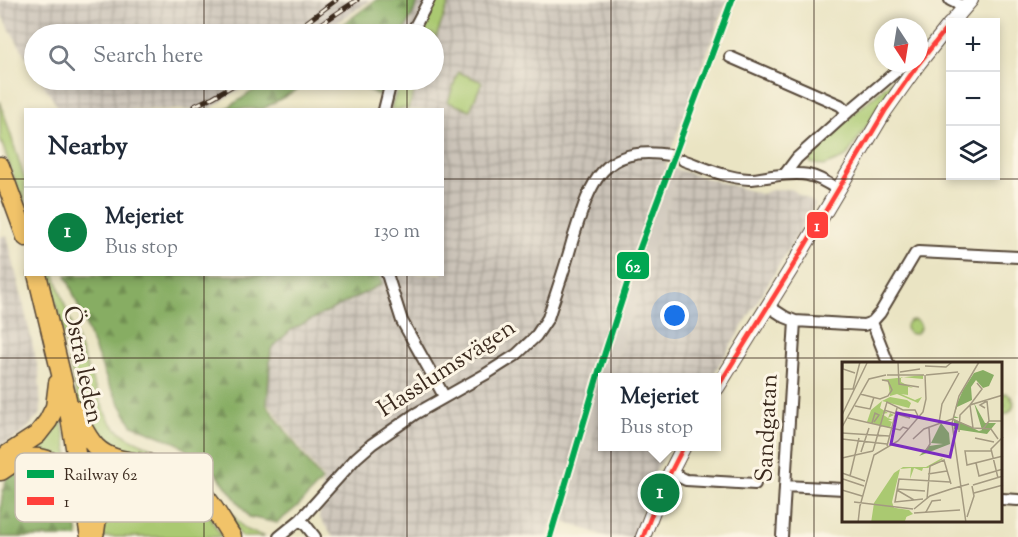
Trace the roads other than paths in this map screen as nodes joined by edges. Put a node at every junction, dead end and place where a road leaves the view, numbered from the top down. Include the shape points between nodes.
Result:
1 (429, 0) edge
2 (950, 0) edge
3 (968, 4) edge
4 (955, 18) edge
5 (416, 24) edge
6 (946, 29) edge
7 (928, 52) edge
8 (730, 57) dead end
9 (895, 72) edge
10 (913, 72) edge
11 (390, 90) edge
12 (385, 108) edge
13 (848, 112) junction
14 (669, 155) dead end
15 (683, 160) dead end
16 (0, 165) edge
17 (784, 174) junction
18 (838, 189) junction
19 (24, 231) edge
20 (1018, 257) edge
21 (37, 276) edge
22 (388, 276) edge
23 (768, 306) junction
24 (795, 321) junction
25 (872, 322) junction
26 (888, 362) edge
27 (61, 372) junction
28 (721, 382) edge
29 (444, 396) junction
30 (67, 399) junction
31 (682, 451) edge
32 (76, 453) edge
33 (104, 453) edge
34 (15, 463) edge
35 (0, 472) edge
36 (670, 472) junction
37 (755, 484) dead end
38 (785, 486) junction
39 (842, 489) edge
40 (1003, 499) edge
41 (1018, 500) edge
42 (213, 509) edge
43 (301, 519) junction
44 (89, 522) edge
45 (96, 522) edge
46 (92, 537) edge
47 (232, 537) edge
48 (279, 537) edge
49 (315, 537) edge
50 (643, 537) edge
51 (782, 537) edge

1 - 5 street
2 - 3 street
3 - 4 street
6 - 7 street
8 - 13 street
9 - 13 street
10 - 18 street
11 - 12 street
13 - 17 street
14 - 29 street, Hasslumsvägen via 639,153 620,158 602,171 588,192 548,318 536,336 516,355
15 - 17 street via 726,176 752,179
16 - 19 highway
17 - 18 street via 819,177
18 - 23 street
20 - 25 street via 918,252
21 - 27 highway, Östra leden
22 - 29 street via 402,321
23 - 24 street
23 - 28 street
24 - 25 street via 864,325
24 - 38 street, Sandgatan
25 - 26 street
27 - 30 highway, Östra leden
27 - 35 highway via 55,407 48,421 37,435 8,454
29 - 43 street, Hasslumsvägen via 372,444
30 - 32 highway, Östra leden
30 - 33 highway via 86,433
31 - 36 street
34 - 35 highway
36 - 37 street via 686,480
36 - 50 street
38 - 39 street
38 - 51 street, Sandgatan
40 - 41 street
42 - 47 highway
43 - 48 street, Hasslumsvägen
43 - 49 street
44 - 46 highway, Östra leden
45 - 46 highway

